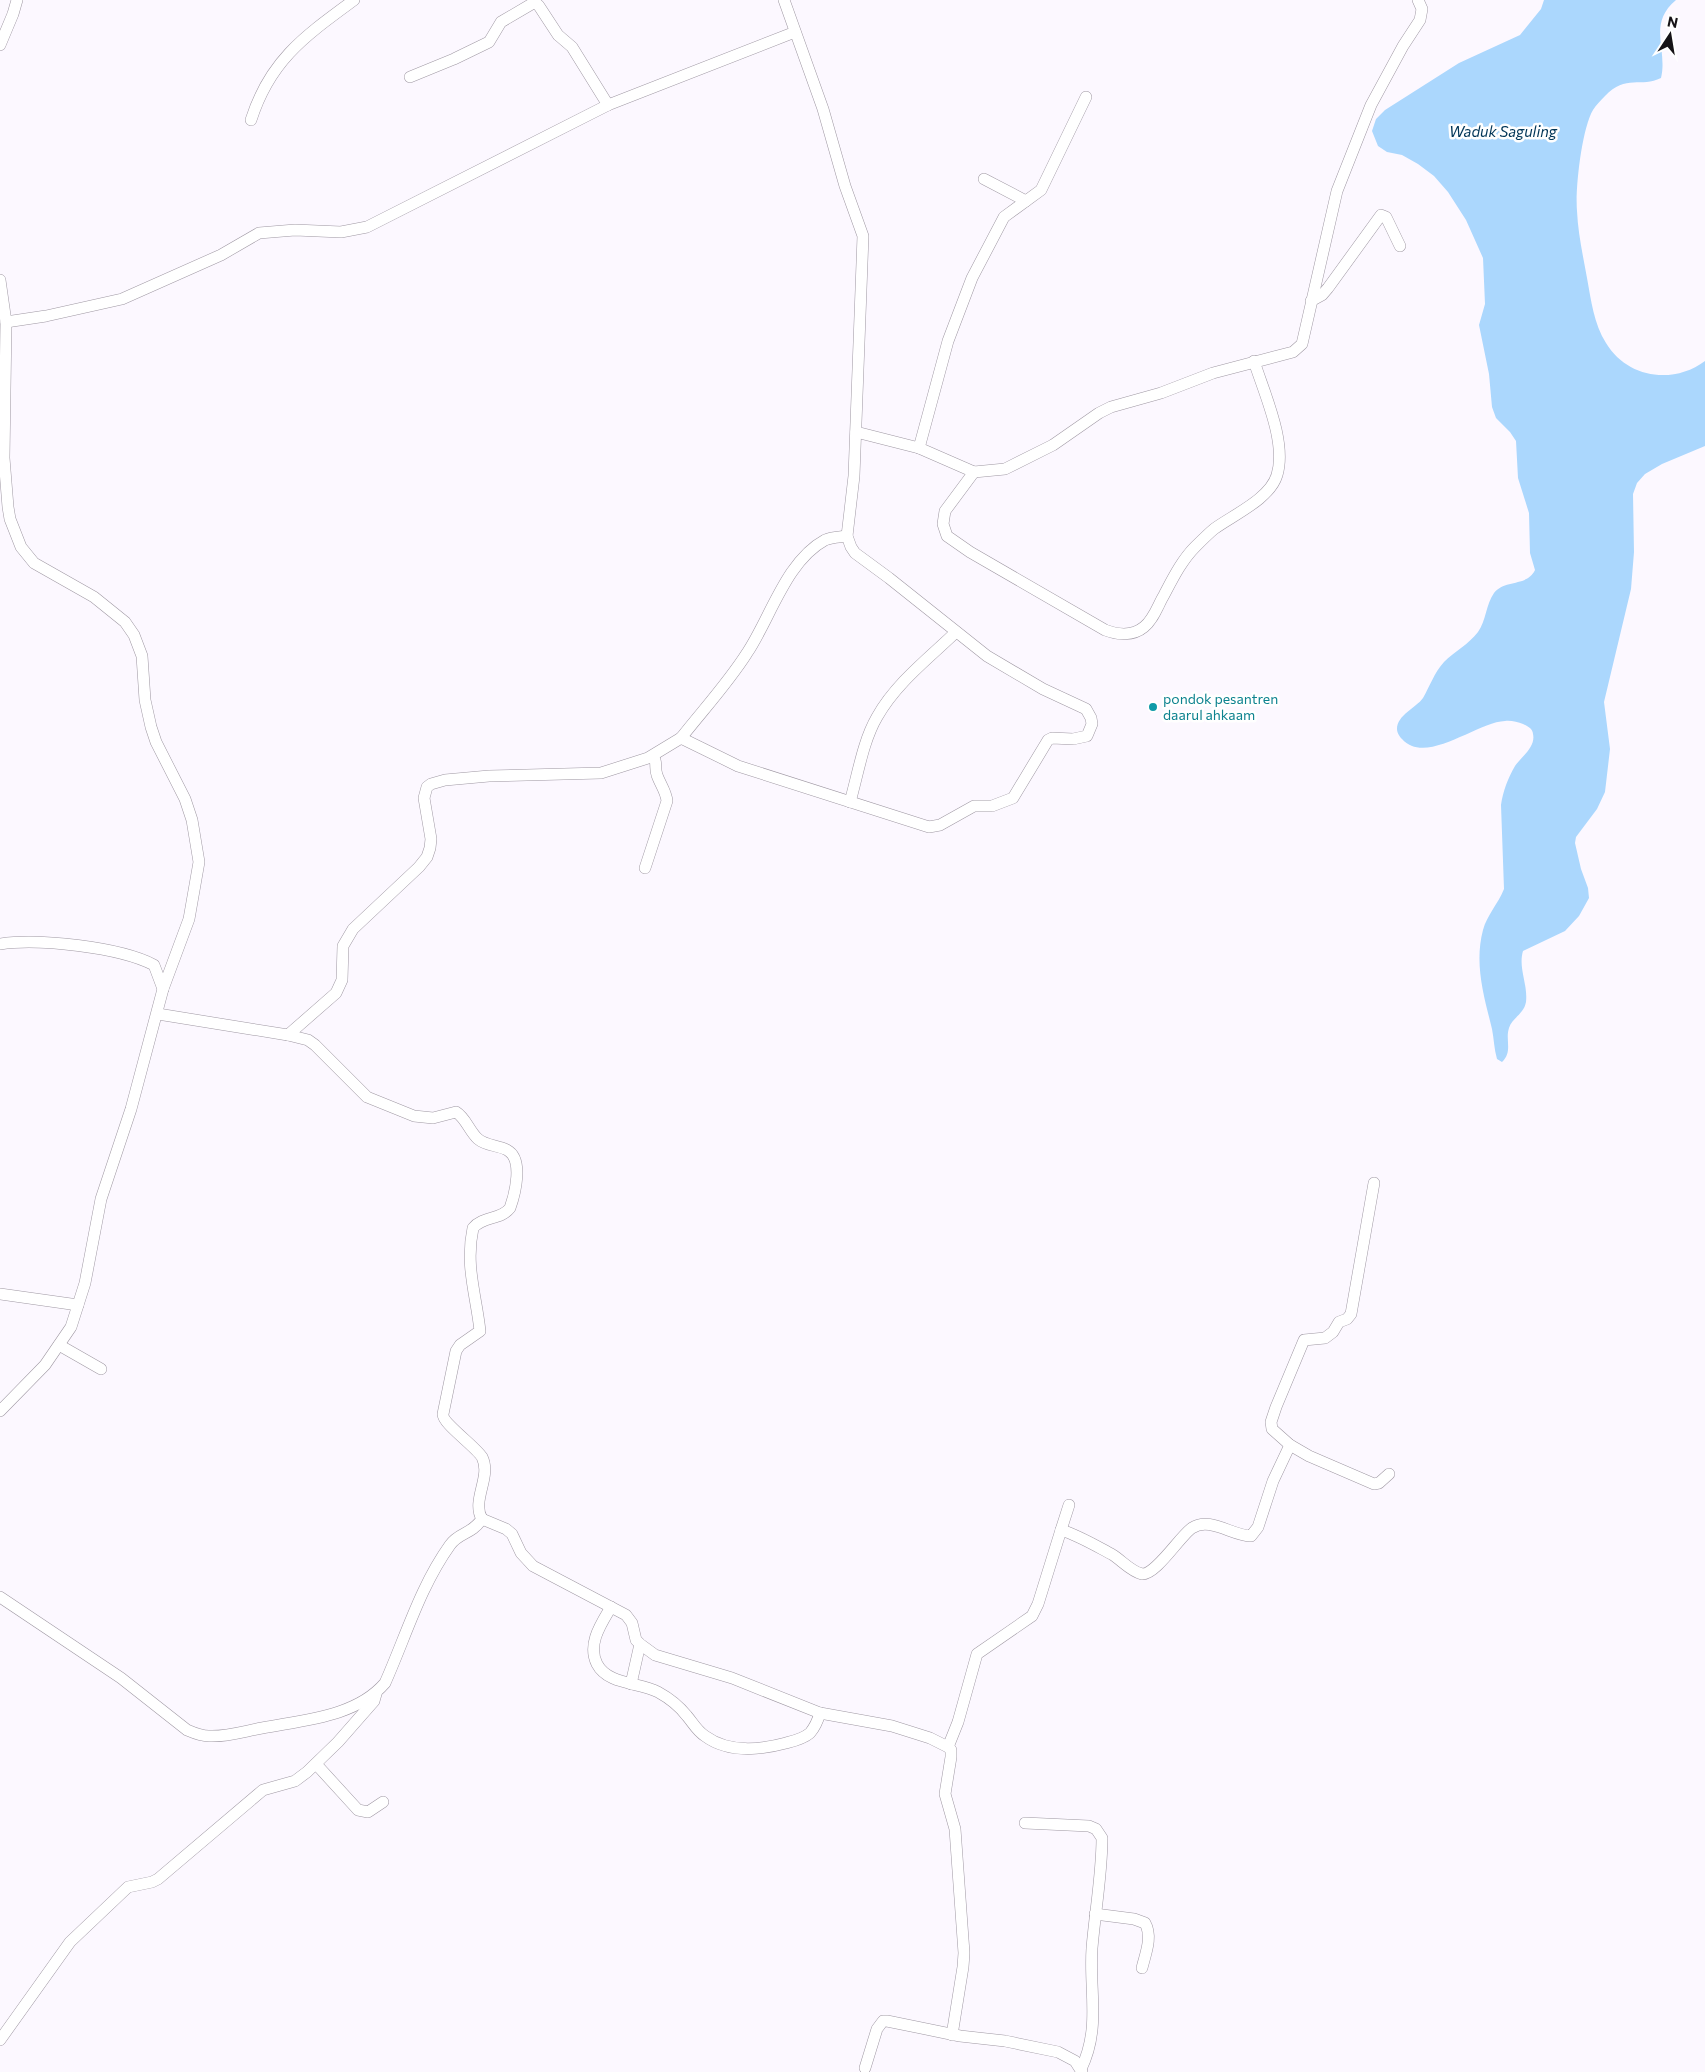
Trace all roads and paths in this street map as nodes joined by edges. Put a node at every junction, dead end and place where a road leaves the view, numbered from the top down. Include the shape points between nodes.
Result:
1 (17, 0) edge
2 (354, 0) edge
3 (784, 0) edge
4 (1418, 0) edge
5 (795, 32) junction
6 (0, 45) edge
7 (410, 77) dead end
8 (1086, 98) dead end
9 (608, 105) junction
10 (251, 120) dead end
11 (984, 179) dead end
12 (1026, 201) junction
13 (1400, 246) dead end
14 (0, 280) edge
15 (1311, 301) junction
16 (6, 322) junction
17 (1254, 361) junction
18 (856, 432) junction
19 (919, 448) junction
20 (2, 459) edge
21 (974, 472) junction
22 (847, 536) junction
23 (956, 632) junction
24 (681, 738) junction
25 (653, 756) junction
26 (850, 802) junction
27 (646, 868) dead end
28 (0, 944) edge
29 (163, 989) junction
30 (158, 1014) junction
31 (288, 1035) junction
32 (1374, 1183) dead end
33 (0, 1294) edge
34 (78, 1305) junction
35 (59, 1345) junction
36 (101, 1369) dead end
37 (0, 1411) edge
38 (1290, 1445) junction
39 (1389, 1474) dead end
40 (1069, 1505) dead end
41 (482, 1519) junction
42 (1062, 1530) junction
43 (0, 1597) edge
44 (611, 1607) junction
45 (640, 1644) junction
46 (631, 1684) junction
47 (376, 1693) junction
48 (820, 1713) junction
49 (948, 1747) junction
50 (316, 1764) junction
51 (383, 1802) dead end
52 (1025, 1823) dead end
53 (1095, 1914) junction
54 (1142, 1968) dead end
55 (952, 2035) junction
56 (0, 2040) edge
57 (865, 2068) dead end
58 (1081, 2070) edge

1 - 6 street
2 - 10 street via 279,63 258,98
3 - 5 street
4 - 15 street via 1422,9 1420,20 1371,105 1346,164
5 - 9 street
5 - 18 street via 863,236
7 - 9 street via 490,42 501,22 535,2 558,35 572,47
8 - 12 street via 1042,190
9 - 16 street via 367,227 341,232 259,232 221,255 122,299
11 - 12 street
12 - 19 street via 1002,220 972,278 948,341
13 - 15 street via 1386,217 1381,215 1328,288
14 - 16 street
15 - 17 street via 1299,348
16 - 20 street
17 - 21 street via 1111,407 1053,445 1005,469
17 - 21 street via 1280,450 1277,476 1267,491 1213,529 1194,548 1179,567 1152,619 1138,632 1105,630 947,536 942,524 945,511
18 - 19 street
18 - 22 street
19 - 21 street
20 - 29 street via 8,507 25,554 43,569 94,597 125,622 134,635 142,656 151,728 192,820 199,862 195,893 189,919
22 - 23 street via 855,553
22 - 24 street via 827,539 814,547 792,572 747,653
23 - 26 street via 890,697 876,718
23 - 26 street via 1010,671 1086,709 1091,718 1087,736 1048,740 1013,798 992,806 966,809 940,825 929,827
24 - 25 street
24 - 26 street via 738,766
25 - 27 street via 667,801
25 - 31 street via 594,774 488,776 445,780 427,787 424,798 431,839 427,856 352,929 343,946 342,980 336,993
28 - 29 street via 52,942 136,958 154,966
29 - 30 street
30 - 31 street
30 - 34 street via 101,1199
31 - 41 street via 315,1045 367,1097 414,1116 433,1118 456,1112 479,1140 506,1149 513,1156 517,1169 510,1208 507,1213 482,1220 474,1228 469,1259 480,1333 456,1350 443,1414 445,1422 462,1435 483,1461 485,1468 479,1504
32 - 38 street via 1352,1314 1338,1322 1325,1338 1304,1340 1272,1420 1272,1429
33 - 34 street
34 - 35 street via 71,1327
35 - 36 street
35 - 37 street via 45,1365
38 - 39 street via 1374,1484
38 - 42 street via 1273,1481 1258,1527 1251,1536 1198,1524 1144,1574
40 - 42 street
41 - 44 street via 512,1534 521,1553 533,1566
41 - 47 street via 474,1530 455,1539 443,1554 421,1593 385,1683
42 - 49 street via 1032,1616 977,1654
43 - 47 street via 121,1678 173,1721 198,1735 218,1736 326,1716
44 - 45 street via 629,1619
44 - 46 street via 596,1632 597,1663 613,1678
45 - 46 street
45 - 48 street via 655,1655 732,1678
46 - 48 street via 657,1692 678,1706 706,1737 731,1747 759,1749 799,1740 810,1733
47 - 50 street via 374,1701
48 - 49 street via 892,1726
49 - 55 street via 951,1757 945,1794 955,1829 964,1953
50 - 51 street via 358,1810 368,1812
50 - 56 street via 295,1781 263,1790 158,1879 128,1887 70,1942
52 - 53 street via 1089,1826 1100,1833 1102,1843
53 - 54 street via 1145,1923 1148,1940
53 - 58 street via 1091,1970 1094,2024
55 - 57 street via 883,2021 877,2029
55 - 58 street via 1058,2052 1068,2056

